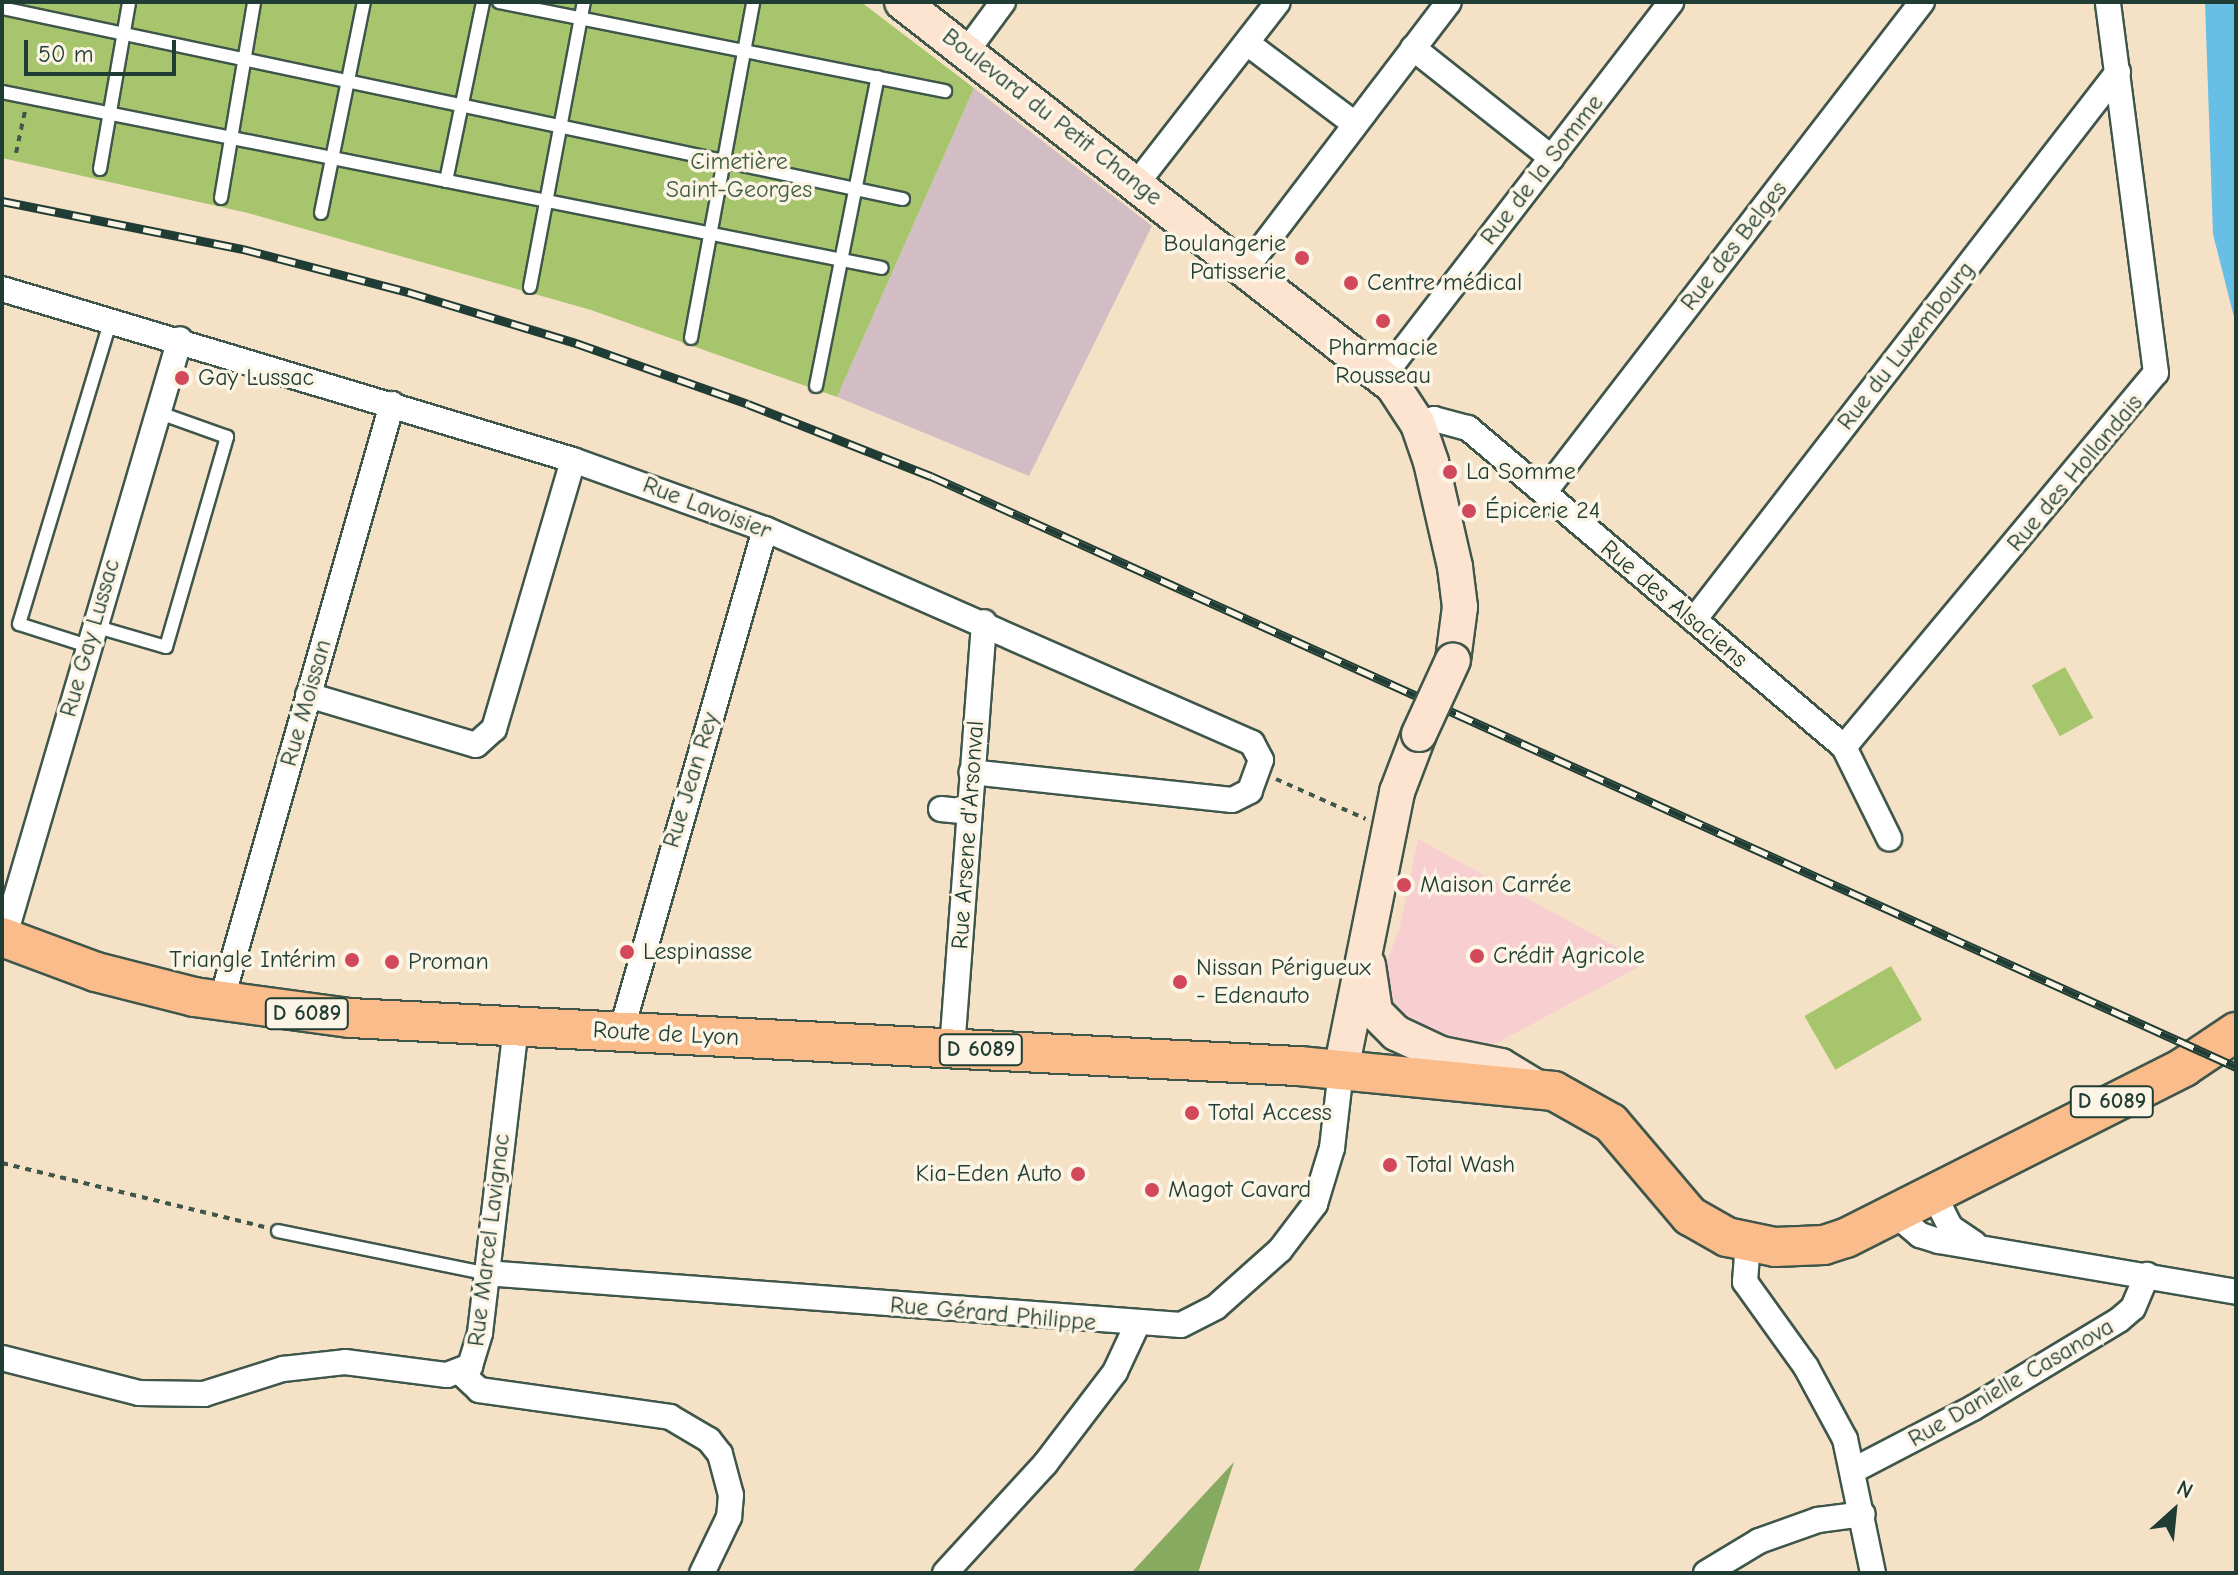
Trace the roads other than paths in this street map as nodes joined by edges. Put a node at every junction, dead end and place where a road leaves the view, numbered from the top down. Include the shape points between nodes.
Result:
1 (129, 2) edge
2 (254, 2) edge
3 (364, 2) edge
4 (483, 2) edge
5 (499, 2) edge
6 (584, 2) edge
7 (753, 2) edge
8 (902, 2) edge
9 (1003, 2) edge
10 (1449, 2) edge
11 (1671, 2) edge
12 (1922, 2) edge
13 (2108, 2) edge
14 (4, 6) edge
15 (1265, 6) edge
16 (581, 18) junction
17 (124, 34) junction
18 (1247, 43) junction
19 (1413, 48) junction
20 (742, 50) junction
21 (966, 52) junction
22 (245, 58) junction
23 (2118, 72) junction
24 (878, 77) junction
25 (349, 81) junction
26 (945, 91) dead end
27 (2, 92) edge
28 (461, 106) junction
29 (109, 114) junction
30 (1355, 124) junction
31 (561, 125) junction
32 (232, 138) junction
33 (1552, 158) junction
34 (332, 160) junction
35 (723, 160) junction
36 (100, 169) dead end
37 (446, 181) junction
38 (1137, 183) junction
39 (854, 188) junction
40 (221, 198) dead end
41 (903, 199) dead end
42 (547, 201) junction
43 (321, 213) dead end
44 (711, 233) junction
45 (842, 260) junction
46 (1247, 267) junction
47 (882, 268) dead end
48 (530, 287) dead end
49 (2, 289) edge
50 (111, 319) junction
51 (691, 338) dead end
52 (180, 339) junction
53 (1384, 375) junction
54 (816, 386) dead end
55 (392, 404) junction
56 (157, 412) junction
57 (1418, 424) junction
58 (573, 460) junction
59 (1546, 490) junction
60 (765, 529) junction
61 (1694, 620) junction
62 (984, 622) junction
63 (91, 636) junction
64 (308, 695) junction
65 (1844, 747) junction
66 (972, 772) junction
67 (941, 809) dead end
68 (969, 812) junction
69 (1889, 838) dead end
70 (1372, 923) junction
71 (3, 938) edge
72 (221, 1002) junction
73 (1375, 1012) junction
74 (516, 1026) junction
75 (621, 1032) junction
76 (2236, 1032) edge
77 (952, 1049) junction
78 (1341, 1070) junction
79 (1537, 1088) junction
80 (1933, 1193) junction
81 (1895, 1214) junction
82 (278, 1231) road end
83 (1748, 1242) junction
84 (1984, 1248) junction
85 (485, 1273) junction
86 (2147, 1275) junction
87 (2236, 1292) edge
88 (1137, 1325) junction
89 (2, 1358) edge
90 (460, 1372) junction
91 (1854, 1470) junction
92 (1863, 1514) junction
93 (1714, 1571) edge
94 (702, 1573) edge
95 (945, 1573) edge
96 (1873, 1573) edge

1 - 17 lane
2 - 22 lane
3 - 25 lane
4 - 28 lane
5 - 16 lane
6 - 16 lane
7 - 20 lane
8 - 21 main road, Boulevard du Petit Change
9 - 21 street
10 - 19 street
11 - 33 street, Rue de la Somme
12 - 59 street, Rue des Belges
13 - 23 street, Rue des Hollandais
14 - 17 lane
15 - 18 street
16 - 20 lane
16 - 31 lane
17 - 22 lane
17 - 29 lane
18 - 30 street
18 - 38 street
19 - 30 street
19 - 33 street
20 - 24 lane
20 - 35 lane
21 - 38 main road, Boulevard du Petit Change
22 - 25 lane
22 - 32 lane
23 - 61 street, Rue du Luxembourg
23 - 65 street, Rue des Hollandais via 2156,373
24 - 26 lane
24 - 39 lane
25 - 28 lane
25 - 34 lane
27 - 29 lane
28 - 31 lane
28 - 37 lane
29 - 32 lane
29 - 36 lane
30 - 46 street
31 - 35 lane
31 - 42 lane
32 - 34 lane
32 - 40 lane
33 - 53 street, Rue de la Somme
34 - 37 lane
34 - 43 lane
35 - 39 lane
35 - 44 lane
37 - 42 lane
38 - 46 main road, Boulevard du Petit Change
39 - 41 lane
39 - 45 lane
42 - 44 lane
42 - 48 lane
44 - 45 lane
44 - 51 lane
45 - 47 lane
45 - 54 lane
46 - 53 main road, Boulevard du Petit Change
49 - 50 street, Rue Lavoisier
50 - 52 street, Rue Lavoisier
50 - 63 lane via 19,624
52 - 55 street, Rue Lavoisier
52 - 56 street, Rue Gay Lussac
53 - 57 main road, Boulevard du Petit Change
55 - 58 street, Rue Lavoisier
55 - 64 street, Rue Moissan
56 - 63 street, Rue Gay Lussac
56 - 63 lane via 227,437 166,647
57 - 59 street, Rue des Alsaciens via 1434,419 1461,425
57 - 70 main road, Boulevard du Petit Change, bridge via 1459,587 1453,660 1397,792
58 - 60 street, Rue Lavoisier
58 - 64 street via 494,729 476,745
59 - 61 street, Rue des Alsaciens via 1570,518
60 - 62 street, Rue Lavoisier
60 - 75 street, Rue Jean Rey
61 - 65 street, Rue des Alsaciens
62 - 66 street, Rue Arsene d'Arsonval
62 - 66 street, Rue Lavoisier via 1252,743 1260,751 1260,771 1250,791 1232,800
63 - 71 street, Rue Gay Lussac
64 - 72 street, Rue Moissan
65 - 69 street, Rue des Alsaciens
66 - 68 street, Rue Arsene d'Arsonval
67 - 68 street
68 - 77 street, Rue Arsene d'Arsonval
70 - 73 main road via 1367,977
70 - 78 main road, Boulevard du Petit Change
71 - 72 main road, Route de Lyon / D 6089 via 96,972
72 - 74 main road, Route de Lyon / D 6089 via 350,1018
73 - 78 main road via 1366,1054
73 - 79 main road via 1411,1042 1441,1054 1493,1063
74 - 75 main road, Route de Lyon / D 6089
74 - 85 street, Rue Marcel Lavignac
75 - 77 main road, Route de Lyon / D 6089
76 - 80 main road, D 6089 via 2184,1067
77 - 78 main road, Route de Lyon / D 6089
78 - 79 main road, D 6089
78 - 88 street, Rue Gérard Philippe via 1325,1179 1301,1226 1216,1307 1181,1325
79 - 83 main road, D 6089 via 1593,1108 1637,1150 1690,1216
80 - 81 main road, D 6089
80 - 84 street via 1950,1227
81 - 83 main road, D 6089 via 1824,1245
81 - 84 street via 1920,1235
82 - 85 lane
83 - 91 street via 1745,1282 1832,1410
84 - 86 street
85 - 88 street, Rue Gérard Philippe
85 - 90 street, Rue Marcel Lavignac via 474,1358
86 - 87 street
86 - 91 street, Rue Danielle Casanova via 2133,1308 2119,1320 1973,1408
88 - 95 street via 1115,1372 1045,1464
89 - 90 street via 139,1393 204,1394 283,1369 345,1362
90 - 94 street, Rue Marcel Lavignac via 479,1390 670,1417 709,1440 725,1465 731,1495 729,1517
91 - 92 street
92 - 93 street via 1759,1541
92 - 96 street

